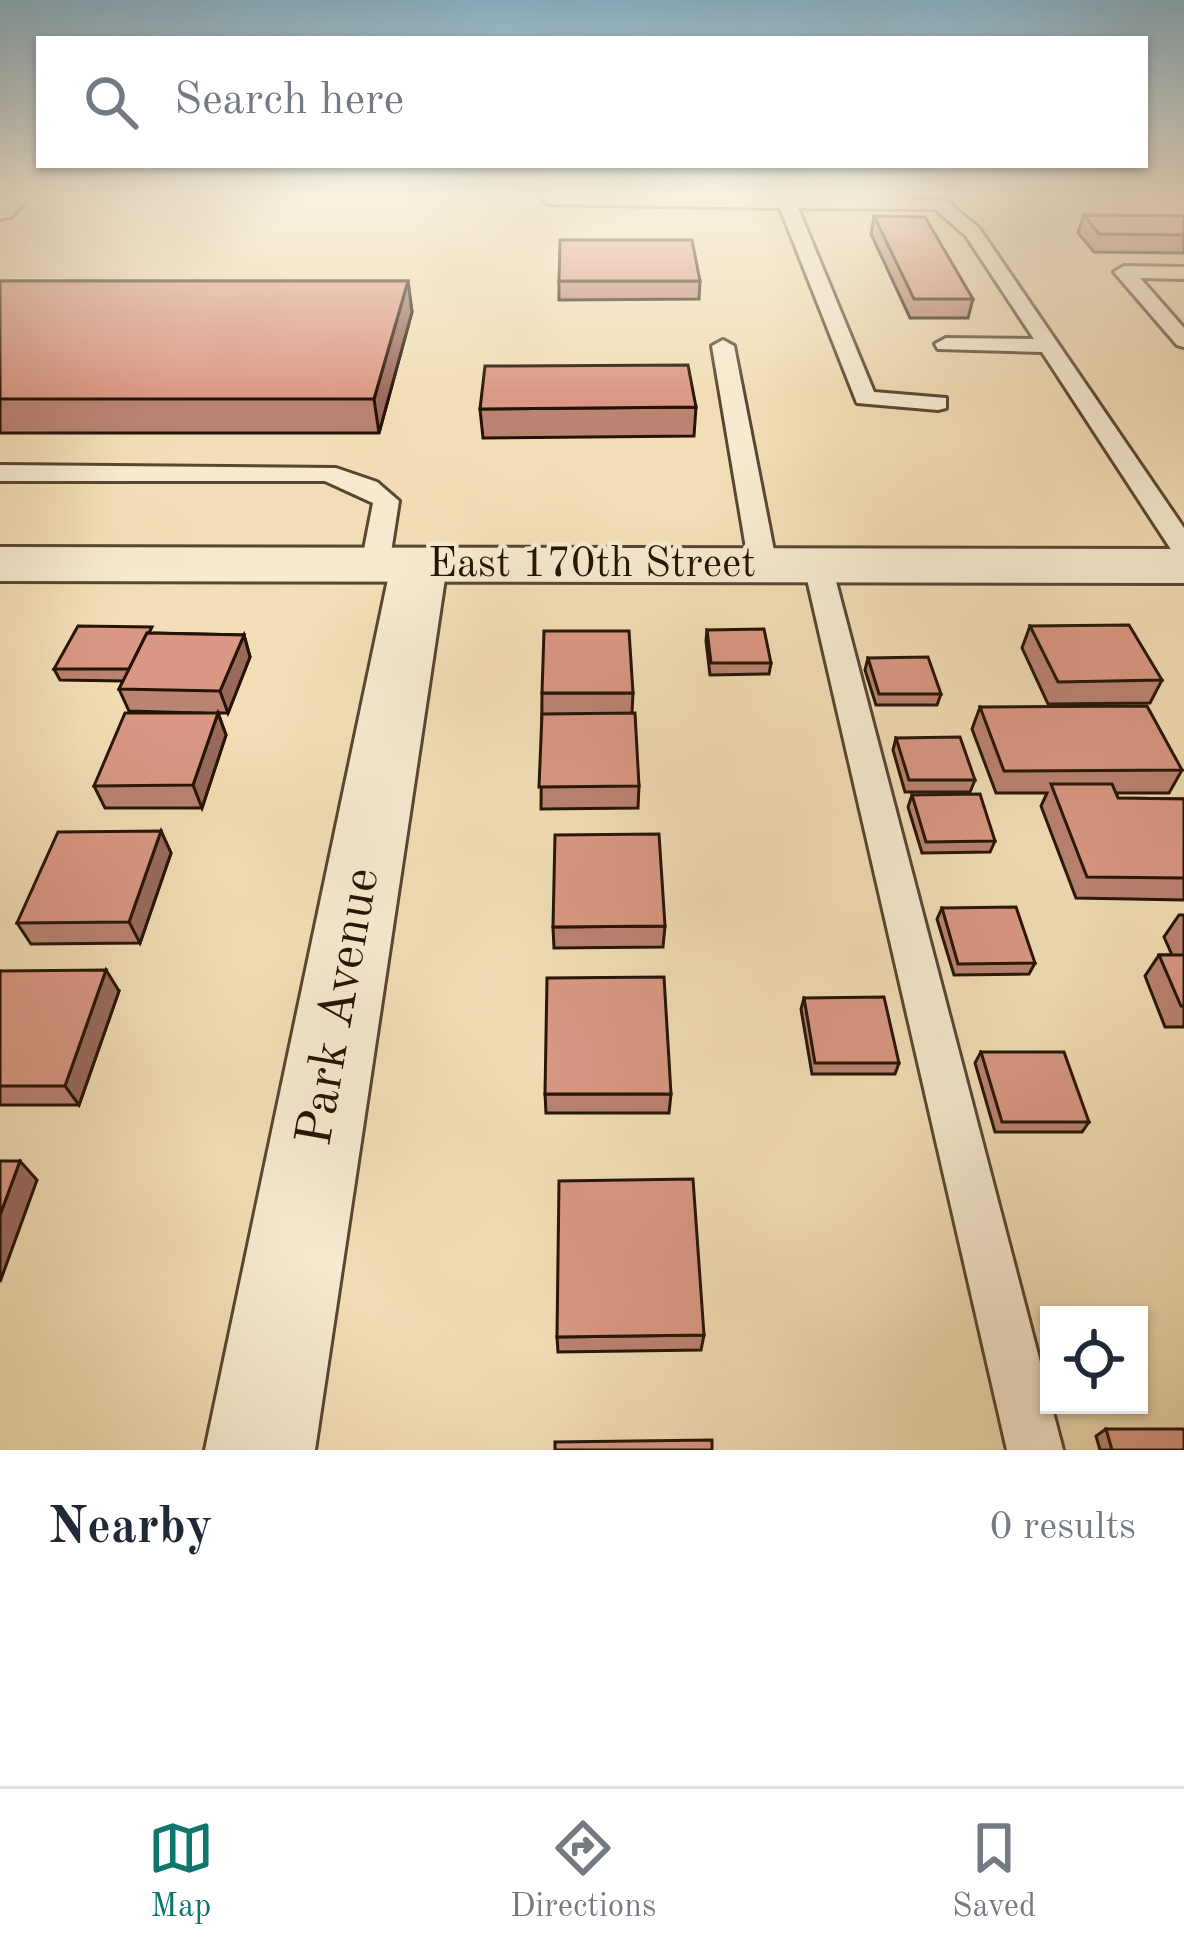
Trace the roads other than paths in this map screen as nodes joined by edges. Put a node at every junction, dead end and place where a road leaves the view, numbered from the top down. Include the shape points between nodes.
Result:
1 (810, 262) edge
2 (989, 262) edge
3 (1184, 273) edge
4 (1184, 341) edge
5 (946, 344) dead end
6 (723, 346) dead end
7 (1049, 346) junction
8 (938, 403) dead end
9 (0, 473) edge
10 (1184, 548) edge
11 (397, 565) junction
12 (790, 566) junction
13 (1184, 566) edge
14 (4, 571) edge
15 (260, 1450) edge
16 (1035, 1450) edge

1 - 8 lane via 865,398
2 - 7 lane
3 - 4 lane via 1124,272
5 - 7 lane
6 - 12 lane
7 - 10 lane
9 - 11 lane via 327,473 386,501
11 - 12 street, East 170th Street
11 - 14 street, East 170th Street
11 - 15 street, Park Avenue
12 - 13 street, East 170th Street
12 - 16 lane

